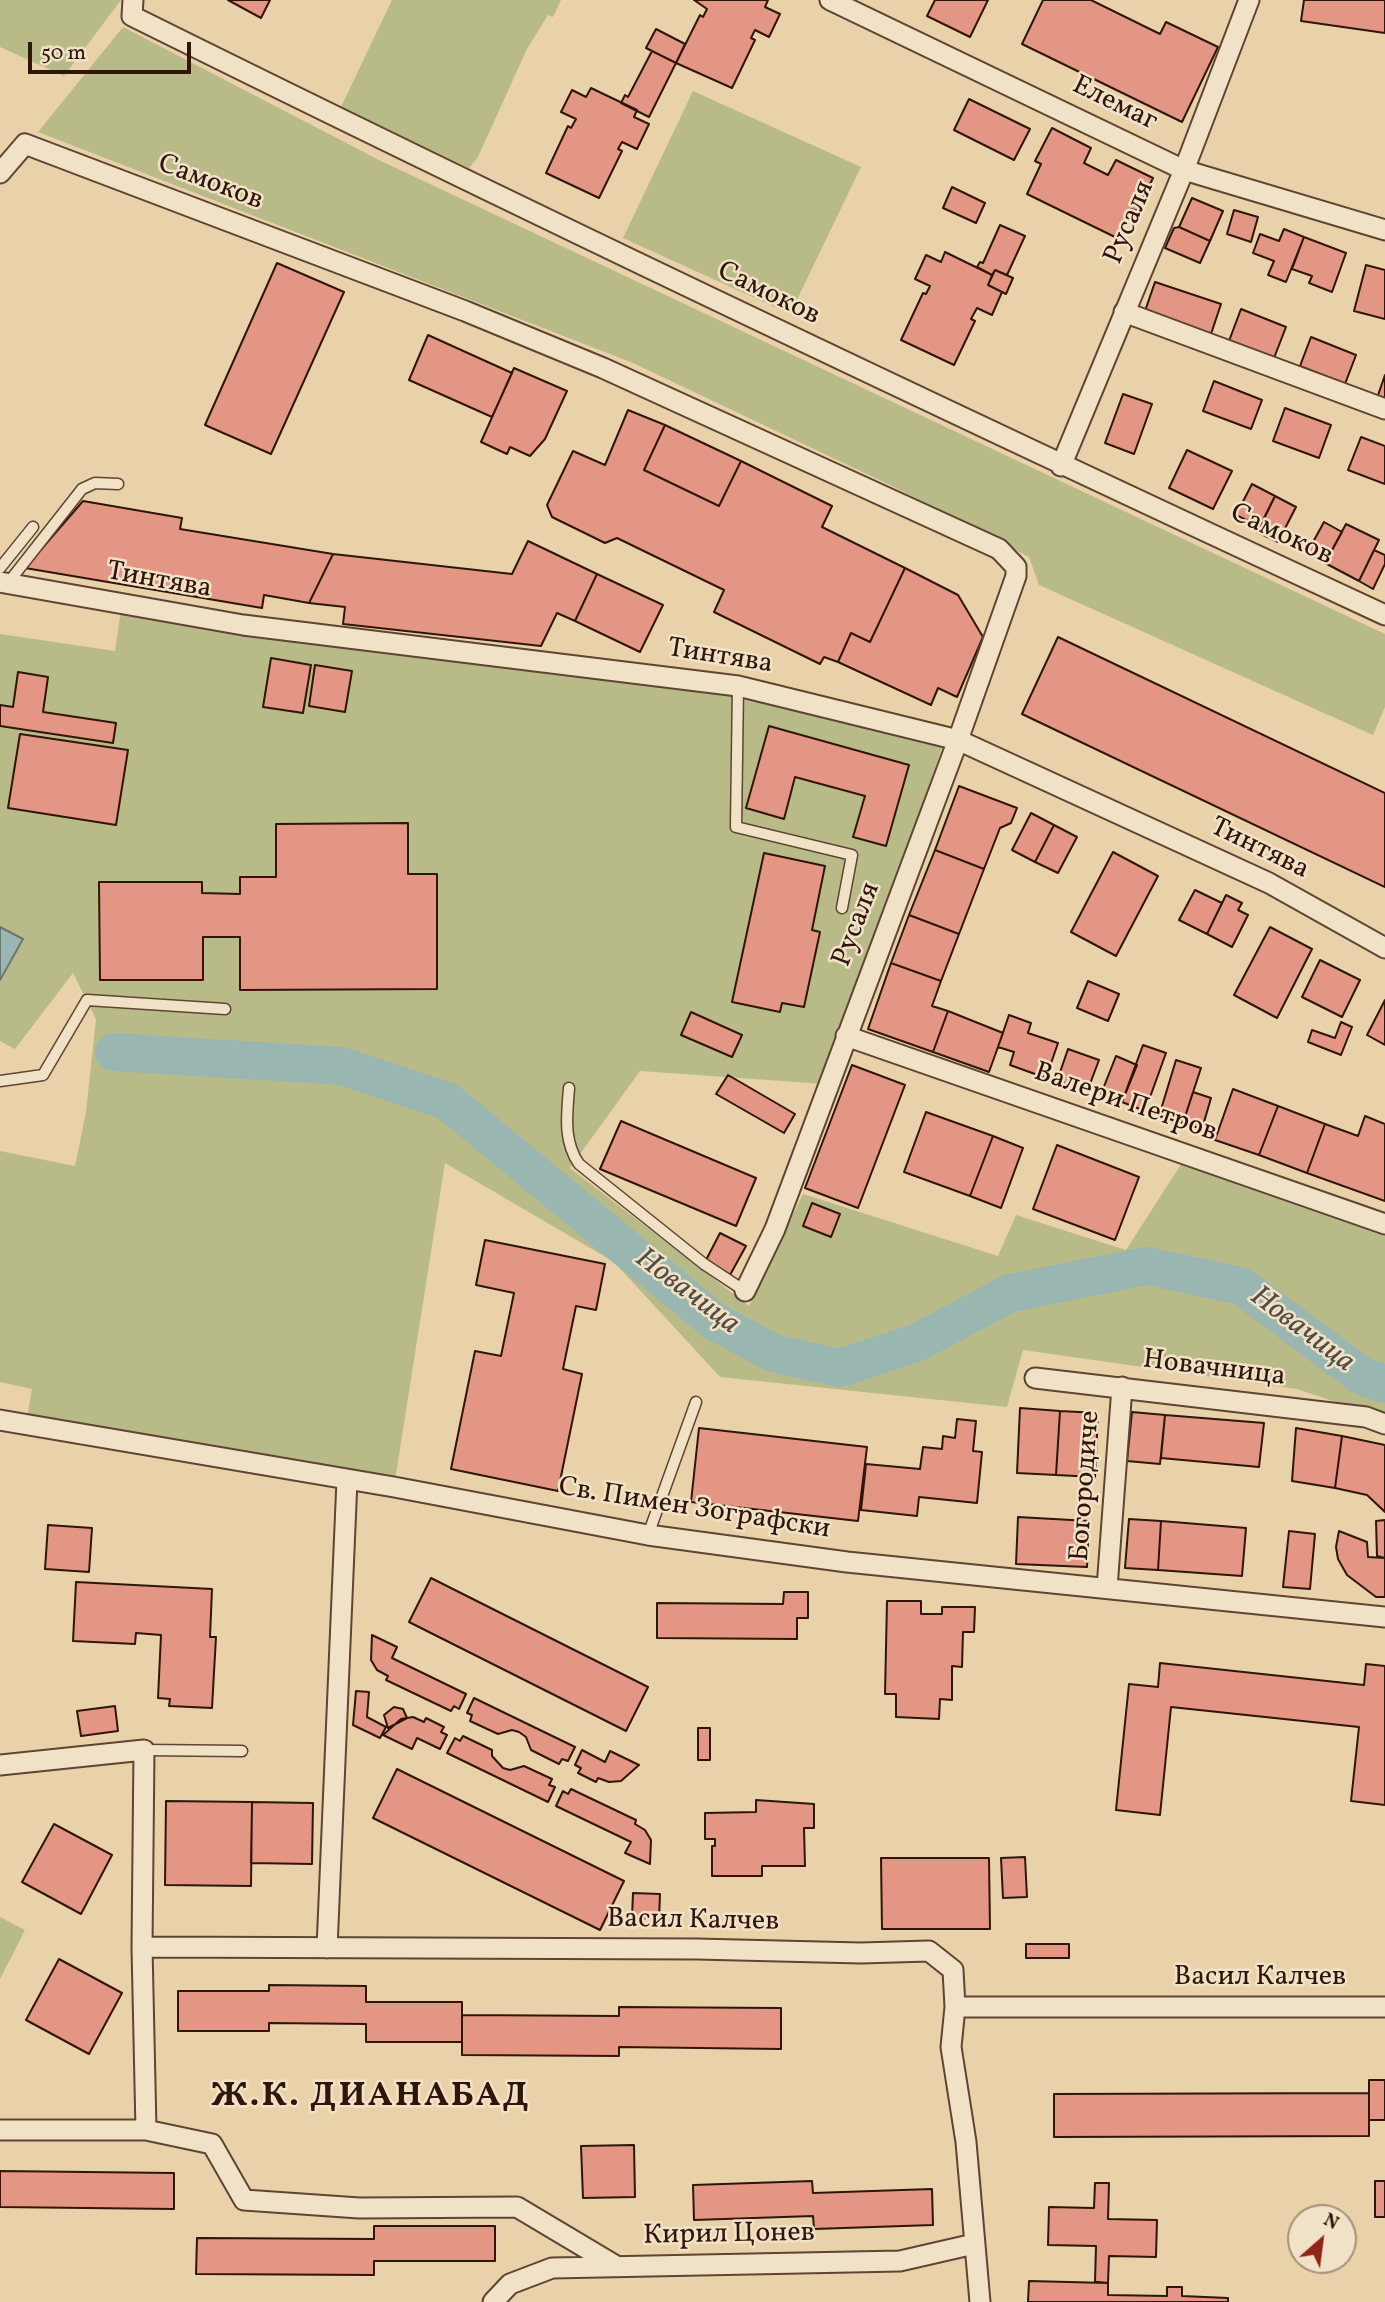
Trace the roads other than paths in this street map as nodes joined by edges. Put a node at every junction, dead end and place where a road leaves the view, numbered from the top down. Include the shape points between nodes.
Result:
1 (830, 0) edge
2 (1249, 0) edge
3 (132, 8) edge
4 (1184, 170) junction
5 (0, 173) edge
6 (1385, 230) edge
7 (1124, 312) junction
8 (1385, 410) edge
9 (1060, 466) junction
10 (118, 484) dead end
11 (33, 527) dead end
12 (1016, 576) joint
13 (3, 578) edge
14 (1385, 615) edge
15 (738, 686) junction
16 (958, 740) junction
17 (842, 908) dead end
18 (1385, 948) edge
19 (225, 1009) dead end
20 (846, 1036) junction
21 (0, 1081) edge
22 (569, 1088) dead end
23 (1385, 1224) edge
24 (745, 1291) joint
25 (1035, 1378) dead end
26 (1122, 1387) junction
27 (696, 1402) dead end
28 (0, 1420) edge
29 (1385, 1424) edge
30 (347, 1480) junction
31 (648, 1535) junction
32 (1107, 1588) junction
33 (1385, 1617) edge
34 (144, 1750) junction
35 (242, 1751) dead end
36 (0, 1765) edge
37 (142, 1947) junction
38 (327, 1948) junction
39 (955, 2007) junction
40 (1385, 2007) edge
41 (0, 2130) edge
42 (146, 2130) junction
43 (974, 2244) junction
44 (616, 2266) junction
45 (493, 2302) edge
46 (980, 2302) edge

1 - 4 street, Елемаг
2 - 4 street, Русаля
3 - 9 street, Самоков via 423,160
4 - 6 street, Елемаг
4 - 7 street, Русаля
5 - 12 street, Самоков via 25,144 466,311 603,368 999,549 1017,567
7 - 8 street
7 - 9 street, Русаля
9 - 14 street, Самоков
10 - 13 lane via 95,483 82,489
11 - 13 lane
12 - 16 street, Русаля
13 - 15 street, Тинтява via 243,625
15 - 16 street, Тинтява
15 - 17 lane via 736,827 852,855
16 - 18 street, Тинтява via 1269,883
16 - 20 street, Русаля
19 - 21 lane via 87,1000 43,1075
20 - 23 street, Валери Петров
20 - 24 street, Русаля via 775,1229
22 - 24 lane via 569,1150 579,1164
25 - 26 street, Новачница
26 - 29 street, Новачница via 1366,1417
26 - 32 street, Богородиче
27 - 31 lane
28 - 30 street, Св. Пимен Зографски
30 - 31 street, Св. Пимен Зографски
30 - 38 street
31 - 32 street, Св. Пимен Зографски via 847,1562
32 - 33 street, Св. Пимен Зографски
34 - 35 lane
34 - 36 street
34 - 37 street
37 - 38 street, Васил Калчев
37 - 42 street
38 - 39 street, Васил Калчев via 929,1951 953,1970
39 - 40 street, Васил Калчев
39 - 43 street via 951,2047 966,2142
41 - 42 street
42 - 44 street via 212,2144 244,2200 359,2208 517,2207
43 - 44 street, Кирил Цонев via 900,2262
43 - 46 street
44 - 45 street, Кирил Цонев via 552,2267 510,2284

